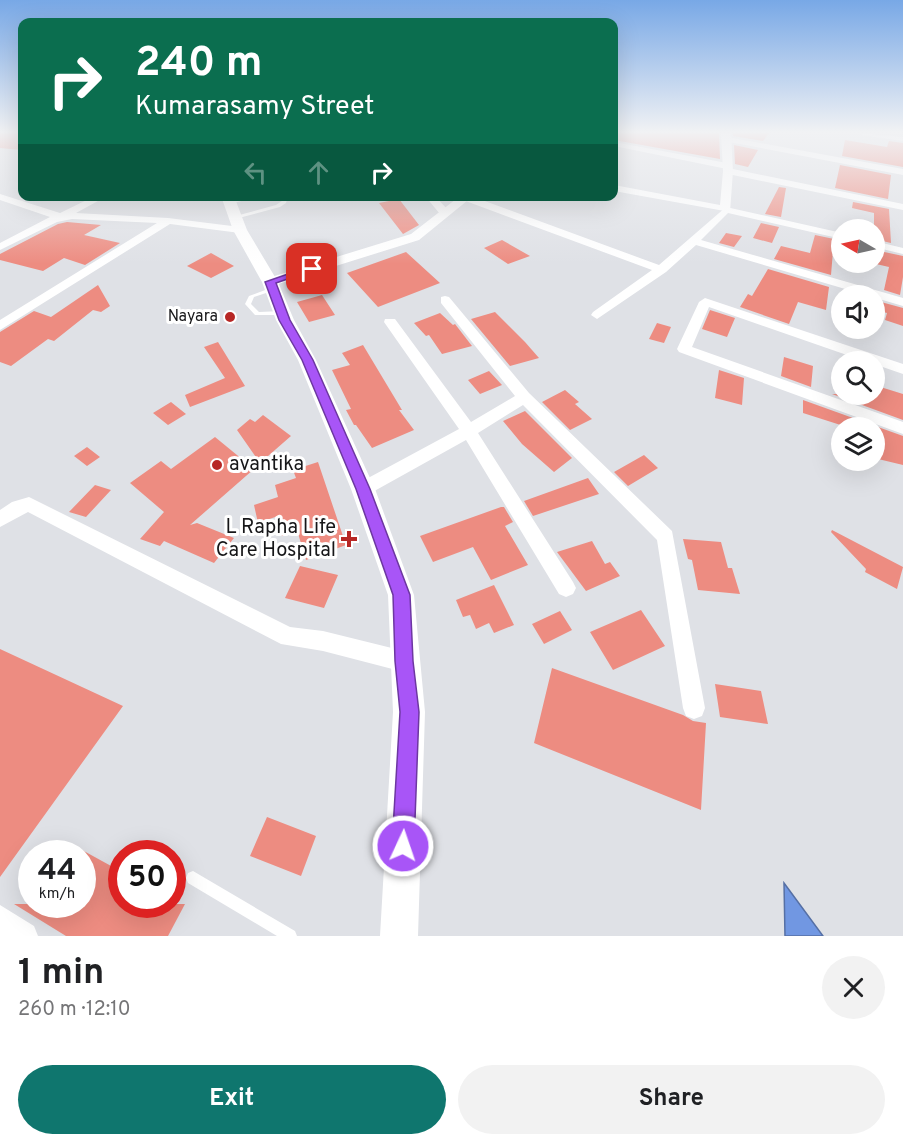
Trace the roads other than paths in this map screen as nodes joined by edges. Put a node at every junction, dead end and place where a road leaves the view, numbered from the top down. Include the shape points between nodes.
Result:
1 (728, 177) edge
2 (767, 177) edge
3 (618, 189) edge
4 (0, 197) edge
5 (93, 201) edge
6 (251, 201) edge
7 (284, 201) edge
8 (434, 201) edge
9 (461, 201) edge
10 (478, 201) edge
11 (903, 207) edge
12 (236, 210) edge
13 (726, 210) junction
14 (444, 212) junction
15 (61, 217) junction
16 (168, 221) junction
17 (831, 234) edge
18 (696, 242) junction
19 (885, 246) edge
20 (0, 248) edge
21 (903, 250) edge
22 (662, 270) junction
23 (272, 285) junction
24 (445, 300) dead end
25 (903, 302) edge
26 (597, 315) dead end
27 (283, 316) junction
28 (390, 321) dead end
29 (0, 326) edge
30 (903, 369) edge
31 (524, 397) junction
32 (903, 428) edge
33 (469, 431) junction
34 (363, 489) junction
35 (0, 520) edge
36 (566, 588) dead end
37 (404, 661) junction
38 (694, 708) dead end
39 (193, 878) dead end
40 (0, 919) edge
41 (24, 936) edge
42 (290, 936) edge
43 (399, 936) edge

1 - 13 street
2 - 11 street
3 - 13 street
4 - 15 street
5 - 15 street
6 - 12 lane
7 - 12 lane via 278,206
8 - 14 street
9 - 14 street
10 - 22 street
12 - 16 street
12 - 23 main road
13 - 17 street
13 - 18 street
14 - 23 street via 415,237
15 - 16 street
15 - 20 street
16 - 29 street
18 - 22 street
18 - 25 street
19 - 21 street
22 - 26 street
23 - 27 main road
23 - 27 lane via 252,296 248,304 257,314
24 - 31 street
27 - 34 main road via 307,360
28 - 33 street
30 - 32 street via 705,302 684,349
31 - 33 street
31 - 38 street via 666,537
33 - 34 street
33 - 36 street
34 - 37 main road via 401,595
35 - 37 street via 29,504 288,637 323,641
37 - 43 main road via 409,712
39 - 42 lane
40 - 41 street

